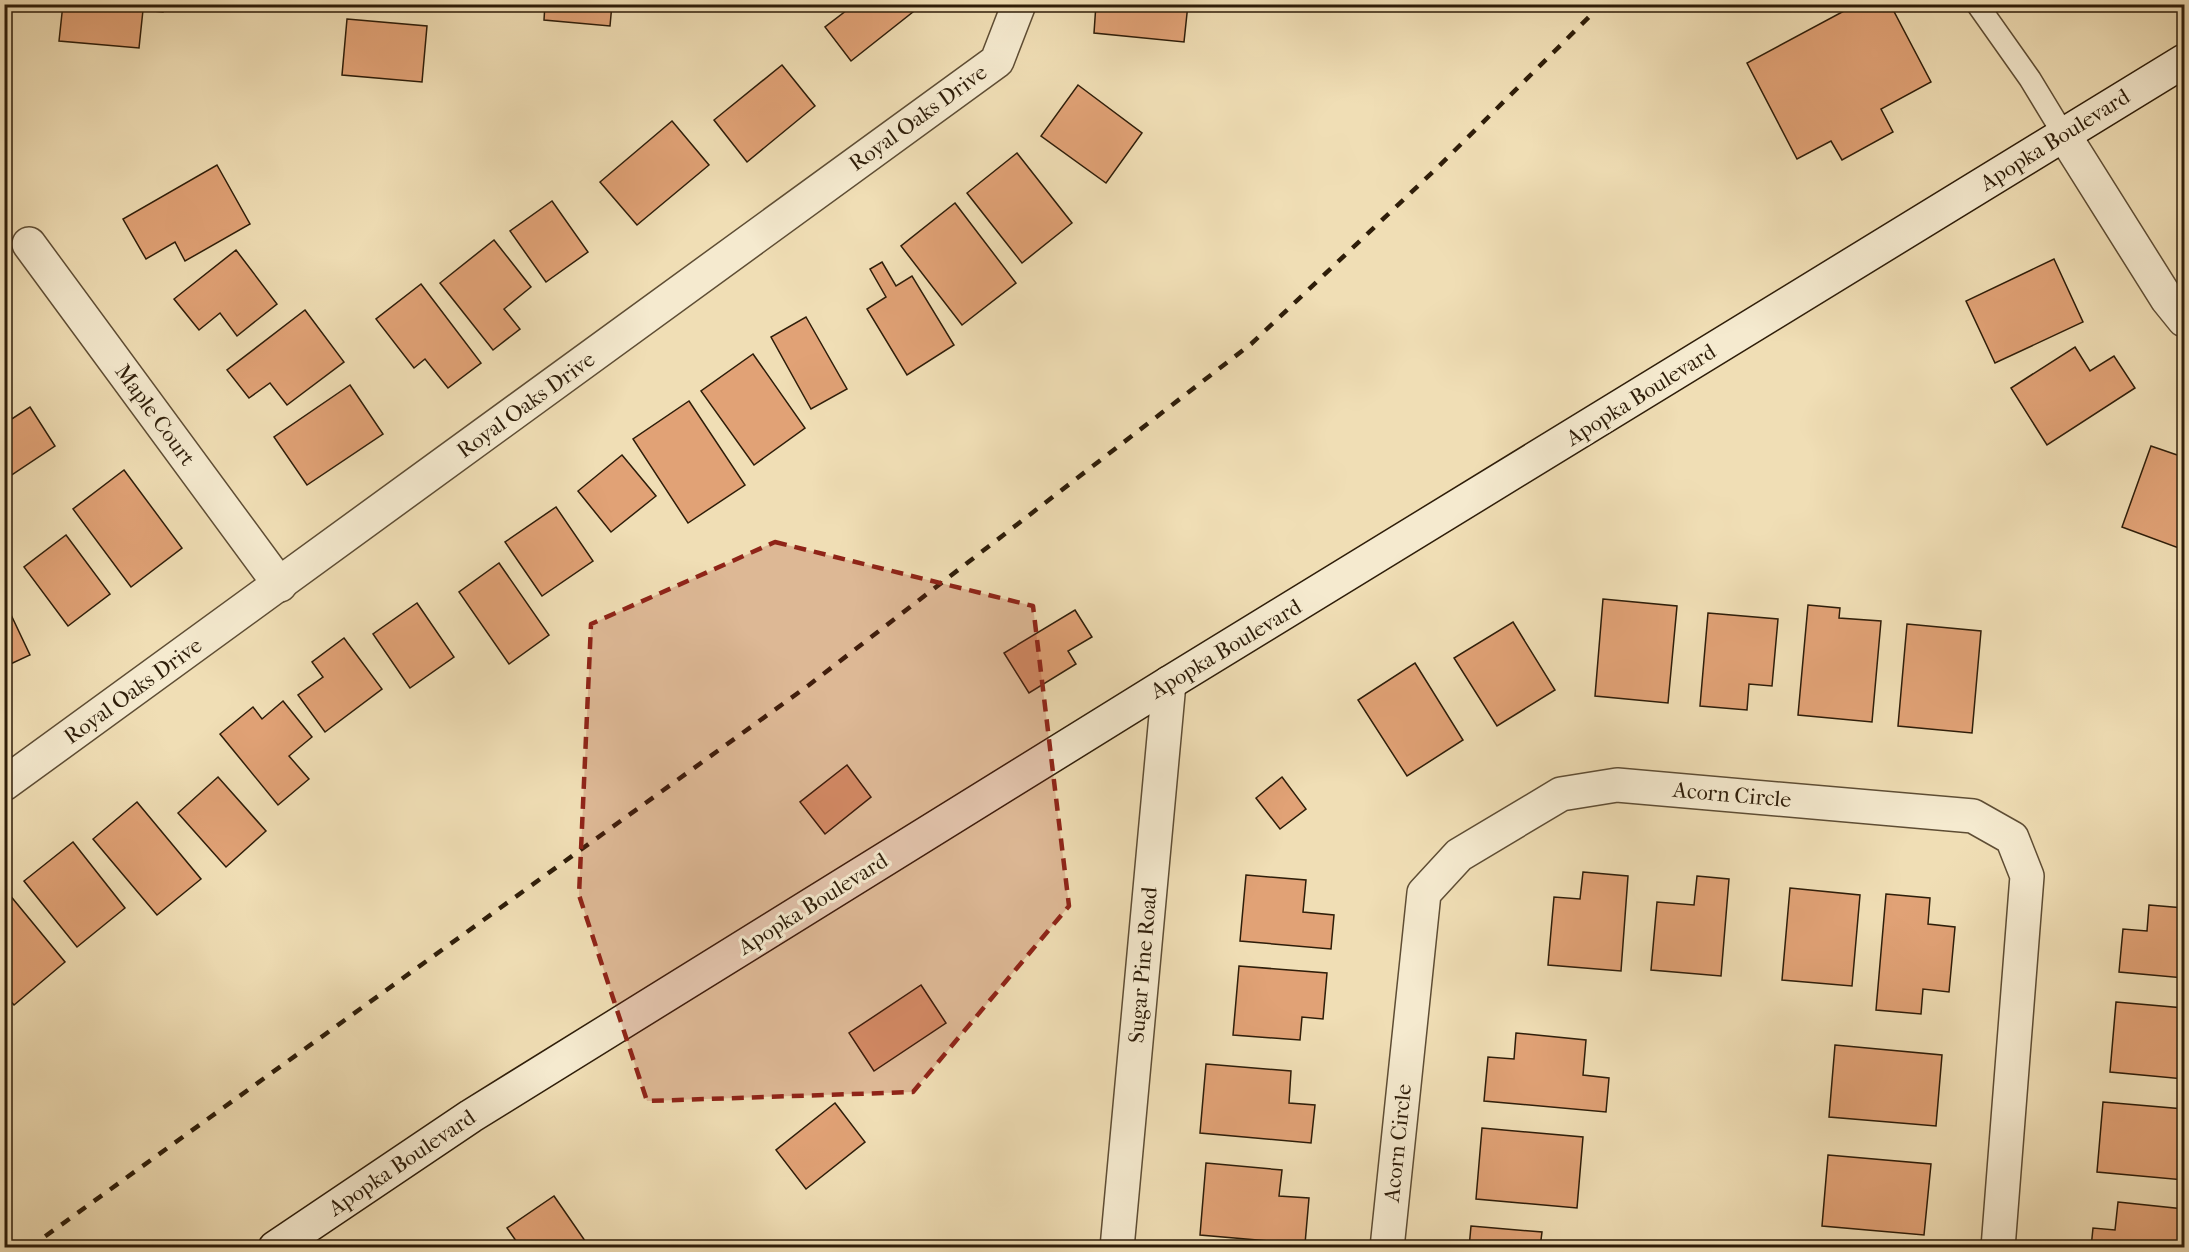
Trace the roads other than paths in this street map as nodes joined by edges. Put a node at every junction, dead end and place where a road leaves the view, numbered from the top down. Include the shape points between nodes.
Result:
1 (1019, 4) edge
2 (1977, 4) edge
3 (2184, 61) edge
4 (2064, 135) junction
5 (29, 244) dead end
6 (2184, 320) edge
7 (280, 585) junction
8 (1169, 683) junction
9 (4, 784) edge
10 (275, 1248) edge
11 (1117, 1248) edge
12 (1387, 1248) edge
13 (1998, 1248) edge

1 - 7 street, Royal Oaks Drive via 997,61
2 - 4 lane
3 - 4 street, Apopka Boulevard
4 - 6 street
4 - 8 street, Apopka Boulevard
5 - 7 street, Maple Court
7 - 9 street, Royal Oaks Drive
8 - 10 street, Apopka Boulevard via 471,1116
8 - 11 street, Sugar Pine Road
12 - 13 street, Acorn Circle via 1424,893 1459,855 1561,794 1617,785 1973,816 2012,838 2027,876

